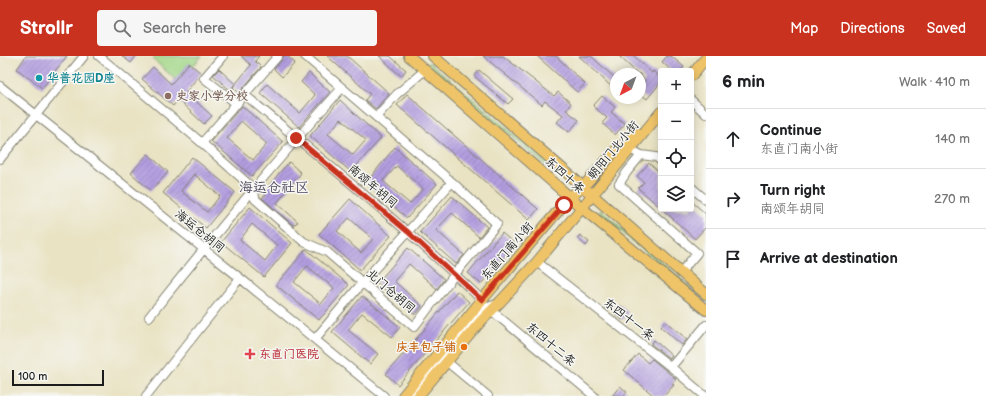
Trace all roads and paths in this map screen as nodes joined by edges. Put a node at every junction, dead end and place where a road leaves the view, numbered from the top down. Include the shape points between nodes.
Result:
1 (84, 56) edge
2 (99, 56) edge
3 (223, 56) edge
4 (278, 56) edge
5 (305, 56) edge
6 (409, 56) edge
7 (433, 56) edge
8 (706, 58) edge
9 (425, 70) junction
10 (694, 72) edge
11 (0, 86) edge
12 (342, 88) junction
13 (245, 95) junction
14 (694, 103) edge
15 (237, 104) junction
16 (706, 114) edge
17 (37, 116) junction
18 (658, 116) edge
19 (376, 117) junction
20 (654, 121) junction
21 (296, 138) junction
22 (202, 142) junction
23 (630, 149) junction
24 (641, 155) junction
25 (658, 158) edge
26 (0, 159) edge
27 (452, 182) junction
28 (583, 187) junction
29 (254, 189) junction
30 (694, 190) edge
31 (592, 195) junction
32 (570, 197) junction
33 (706, 200) edge
34 (582, 208) junction
35 (408, 232) junction
36 (204, 249) junction
37 (537, 262) junction
38 (681, 272) junction
39 (455, 274) junction
40 (240, 278) junction
41 (362, 283) junction
42 (706, 294) edge
43 (482, 300) junction
44 (500, 302) junction
45 (706, 310) edge
46 (492, 311) junction
47 (149, 317) dead end
48 (706, 325) edge
49 (315, 339) junction
50 (446, 362) junction
51 (670, 367) junction
52 (146, 396) edge
53 (384, 396) edge
54 (403, 396) edge
55 (411, 396) edge
56 (418, 396) edge
57 (488, 396) edge
58 (594, 396) edge
59 (705, 396) edge

1 - 17 street
2 - 22 street, 北门仓胡同
3 - 15 street via 204,78
4 - 13 street
5 - 12 street, 北门仓胡同
6 - 9 main road, 东四十条
7 - 28 main road, 东四十条
8 - 10 main road
9 - 19 street via 397,94
9 - 32 main road, 东四十条
11 - 17 street, 海运仓胡同
12 - 19 street, 北门仓胡同
12 - 21 street
13 - 15 street
13 - 21 street, 南颂年胡同
14 - 16 street
15 - 22 street
17 - 26 street
17 - 36 street, 海运仓胡同
18 - 20 main road, 朝阳门北小街
19 - 27 street, 北门仓胡同
20 - 23 main road, 朝阳门北小街
20 - 28 main road, 朝阳门北小街 via 614,152
21 - 29 street
21 - 35 street, 南颂年胡同
22 - 29 street, 北门仓胡同
23 - 24 street
23 - 31 main road, 朝阳门北小街
24 - 25 street
24 - 38 street via 619,184 697,253
27 - 35 street
27 - 39 street, 北门仓胡同 via 497,224
28 - 31 main road, 东四十条
28 - 32 main road, 朝阳门北小街
29 - 36 street
29 - 41 street, 北门仓胡同 via 254,199 304,242 328,252
30 - 33 street
31 - 34 main road, 朝阳门北小街
31 - 38 main road, 东四十条
32 - 34 main road, 东四十条
32 - 43 main road, 东直门南小街
34 - 37 main road
34 - 45 main road, 东四十条
35 - 39 street, 南颂年胡同
35 - 41 street
36 - 40 street, 海运仓胡同
36 - 47 street
37 - 44 main road
37 - 51 street, 东四十一条
38 - 42 main road, 东四十条
39 - 41 street, 北门仓胡同 via 414,327
39 - 43 street, 南颂年胡同
40 - 49 street, 海运仓胡同
40 - 52 street
41 - 49 street
43 - 54 main road, 东直门南小街
44 - 46 main road
44 - 55 street via 485,308 476,317
46 - 50 main road
46 - 58 street, 东四十二条
48 - 51 street
49 - 53 street, 海运仓胡同
50 - 56 main road
50 - 57 street
51 - 59 street, 东四十一条

